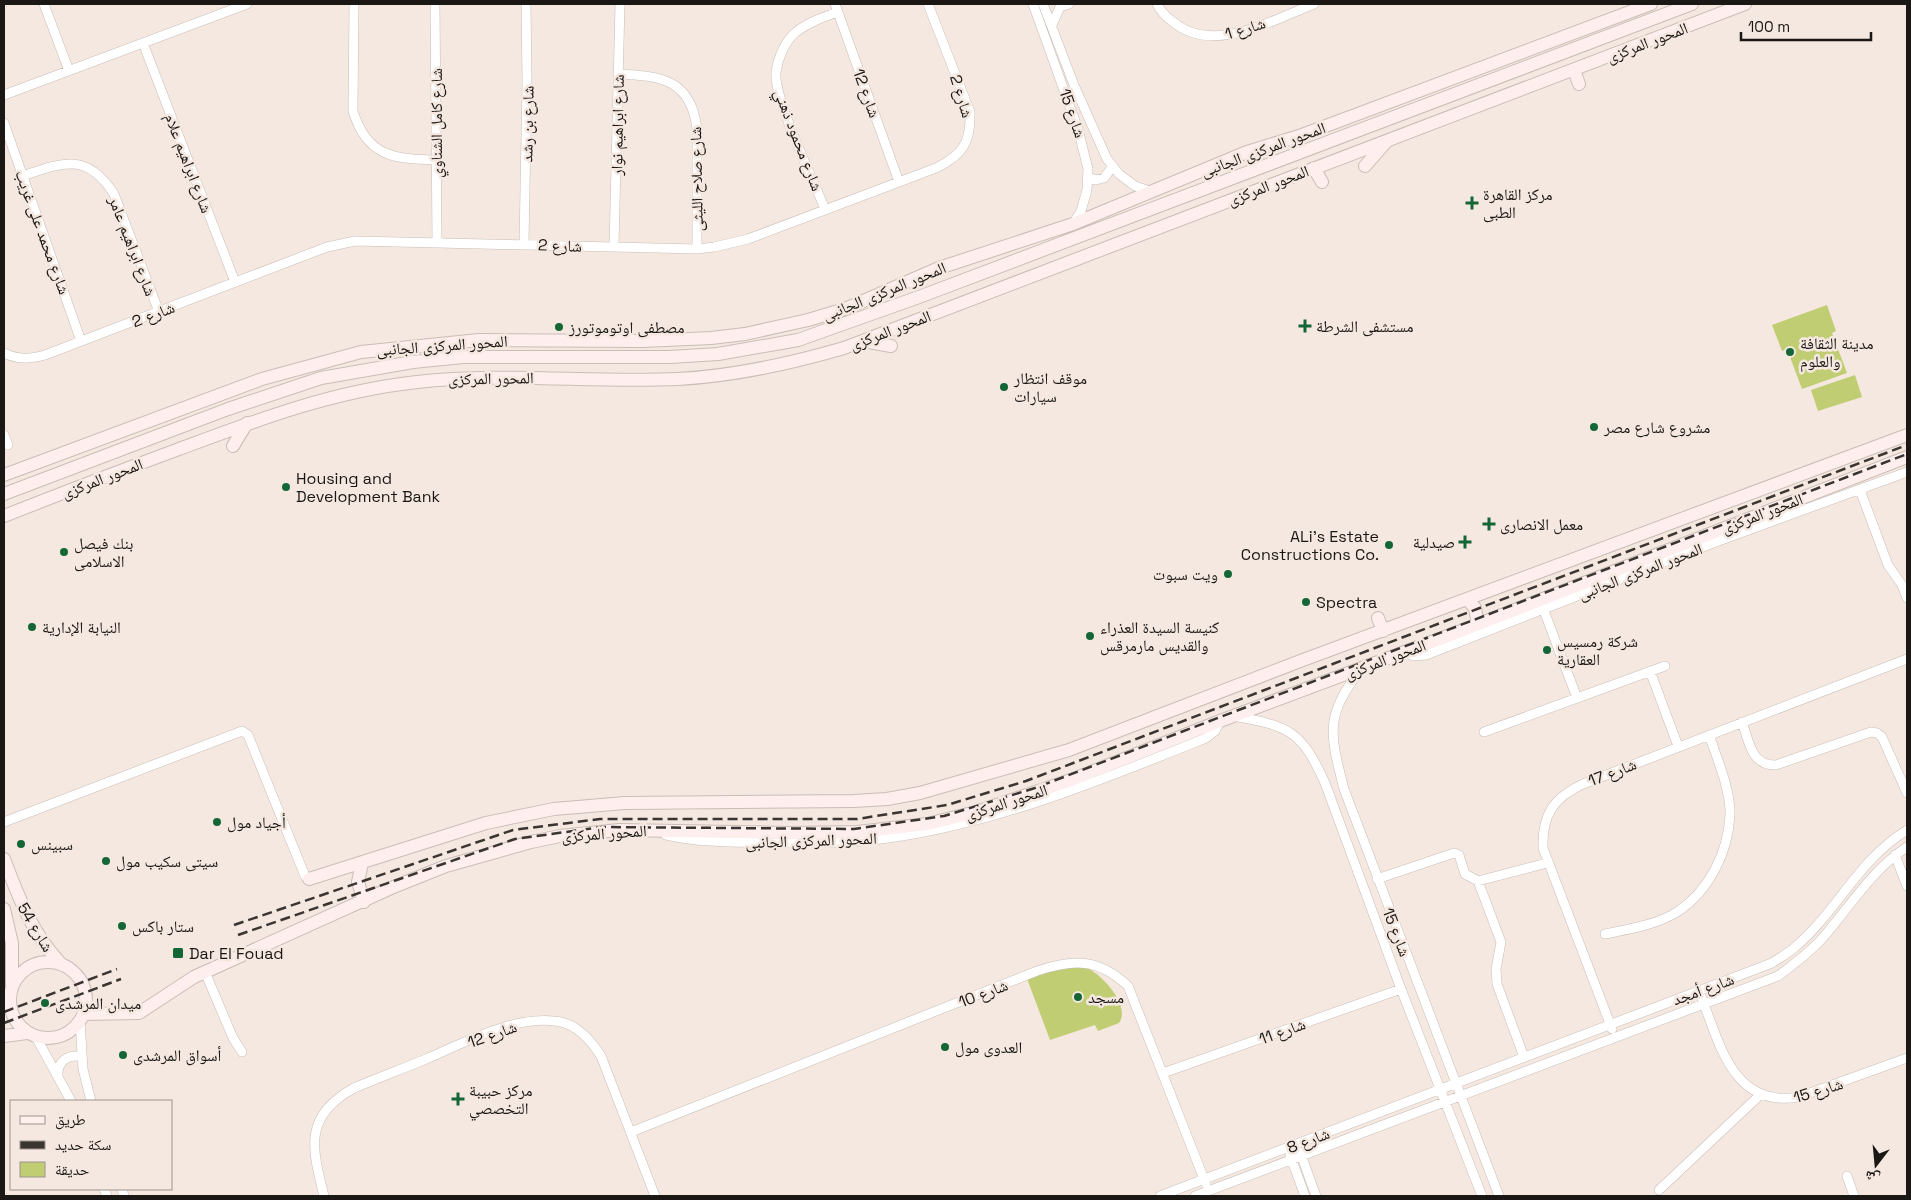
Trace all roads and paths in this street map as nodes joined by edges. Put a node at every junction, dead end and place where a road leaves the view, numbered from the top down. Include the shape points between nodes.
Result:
1 (44, 4) edge
2 (247, 4) edge
3 (354, 4) edge
4 (435, 4) edge
5 (526, 4) edge
6 (620, 4) edge
7 (928, 4) edge
8 (1033, 4) edge
9 (1043, 4) edge
10 (1069, 4) edge
11 (1157, 4) edge
12 (1314, 4) edge
13 (1651, 4) edge
14 (1692, 4) edge
15 (1745, 4) edge
16 (837, 8) edge
17 (1052, 25) junction
18 (1627, 28) junction
19 (1648, 42) junction
20 (143, 43) junction
21 (1573, 48) junction
22 (1594, 62) junction
23 (1574, 70) junction
24 (68, 71) junction
25 (618, 74) junction
26 (1579, 84) dead end
27 (4, 95) edge
28 (4, 123) edge
29 (1388, 140) junction
30 (1277, 142) junction
31 (1307, 150) junction
32 (436, 160) junction
33 (1113, 166) junction
34 (1364, 166) dead end
35 (1314, 168) junction
36 (22, 176) junction
37 (1088, 177) junction
38 (899, 182) junction
39 (1322, 182) dead end
40 (1152, 192) junction
41 (825, 210) junction
42 (1073, 224) junction
43 (437, 242) junction
44 (524, 244) junction
45 (614, 246) junction
46 (697, 248) junction
47 (939, 268) junction
48 (235, 282) junction
49 (894, 307) junction
50 (159, 312) junction
51 (81, 341) junction
52 (861, 341) junction
53 (891, 346) dead end
54 (4, 353) edge
55 (550, 356) junction
56 (604, 358) junction
57 (580, 378) junction
58 (632, 379) junction
59 (201, 402) junction
60 (228, 408) junction
61 (247, 423) junction
62 (1907, 434) edge
63 (4, 436) edge
64 (8, 445) dead end
65 (233, 446) dead end
66 (1907, 457) edge
67 (18, 471) junction
68 (1907, 472) edge
69 (4, 475) edge
70 (1860, 490) junction
71 (4, 493) edge
72 (4, 516) edge
73 (1907, 598) edge
74 (1467, 599) junction
75 (1543, 608) junction
76 (1378, 618) dead end
77 (1478, 624) junction
78 (1382, 631) junction
79 (1403, 652) junction
80 (1907, 658) edge
81 (1665, 666) dead end
82 (1361, 668) junction
83 (1650, 671) junction
84 (1577, 698) junction
85 (1233, 716) junction
86 (1742, 722) junction
87 (1484, 732) dead end
88 (1709, 735) junction
89 (1678, 746) junction
90 (1907, 793) edge
91 (4, 822) edge
92 (1907, 830) edge
93 (1907, 847) edge
94 (1894, 855) junction
95 (4, 859) edge
96 (362, 863) junction
97 (1547, 863) junction
98 (309, 879) joint
99 (1377, 879) junction
100 (1478, 881) junction
101 (1907, 886) edge
102 (364, 902) junction
103 (4, 909) edge
104 (32, 926) junction
105 (11, 932) junction
106 (1605, 934) dead end
107 (62, 965) junction
108 (206, 972) junction
109 (1401, 989) junction
110 (9, 990) edge
111 (1699, 991) junction
112 (1704, 1003) junction
113 (82, 1018) junction
114 (1610, 1024) junction
115 (31, 1035) junction
116 (4, 1036) edge
117 (1615, 1036) junction
118 (242, 1052) dead end
119 (82, 1057) junction
120 (1524, 1058) junction
121 (1907, 1058) edge
122 (1163, 1073) junction
123 (58, 1076) junction
124 (1456, 1084) junction
125 (1440, 1090) junction
126 (1760, 1095) junction
127 (1460, 1096) junction
128 (71, 1100) edge
129 (90, 1100) edge
130 (1445, 1102) junction
131 (631, 1132) junction
132 (1297, 1144) junction
133 (1288, 1148) junction
134 (1302, 1156) junction
135 (1292, 1160) junction
136 (1847, 1176) dead end
137 (1204, 1179) junction
138 (1660, 1190) dead end
139 (1209, 1191) junction
140 (324, 1196) edge
141 (656, 1196) edge
142 (1160, 1196) edge
143 (1195, 1196) edge
144 (1305, 1196) edge
145 (1316, 1196) edge
146 (1482, 1196) edge
147 (1499, 1196) edge
148 (1854, 1196) edge

1 - 24 street
2 - 20 street
3 - 32 street via 353,111 358,126 372,145 392,157
4 - 32 street, شارع كامل الشناوي
5 - 44 street, شارع بن رشد via 528,81
6 - 25 street, شارع ابراهيم نوار
7 - 38 street, شارع 2 via 970,112 971,130 965,147 953,160
8 - 37 street, شارع 15 via 1078,129
9 - 17 street, شارع 15
10 - 17 street via 1060,7
11 - 12 street, شارع 1 via 1160,11 1180,29 1206,37 1232,35
13 - 30 main road, المحور المركزى الجانبى
14 - 18 main road, المحور المركزى
15 - 19 main road, المحور المركزى
16 - 38 street, شارع 12
16 - 41 street, شارع محمود ذهني via 795,32 781,51 776,73 779,96
17 - 33 street, شارع 15 via 1098,143
18 - 19 main road via 1625,36 1628,42
18 - 21 main road, المحور المركزى
19 - 22 main road, المحور المركزى
20 - 24 street
20 - 48 street, شارع ابراهيم علام
21 - 22 main road via 1594,49
21 - 31 main road, المحور المركزى
22 - 23 main road, المحور المركزى
23 - 26 main road
23 - 29 main road, المحور المركزى
24 - 27 street
25 - 45 street, شارع ابراهيم نوار
25 - 46 street, شارع صلاح الليثى via 667,80 689,100 697,129
28 - 36 street, شارع محمد على غريب
29 - 34 main road
29 - 35 main road, المحور المركزى
30 - 31 main road
30 - 40 main road, المحور المركزى الجانبى
31 - 49 main road, المحور المركزى
32 - 43 street, شارع كامل الشناوي
33 - 37 street via 1104,178
33 - 40 street, شارع 15 via 1135,186
35 - 39 main road
35 - 52 main road, المحور المركزى
36 - 50 street, شارع ابراهيم عامر via 60,163 77,164 105,180 114,194
36 - 51 street, شارع محمد على غريب
37 - 42 street, شارع 15 via 1081,210
38 - 41 street, شارع 2
40 - 42 main road, المحور المركزى الجانبى
41 - 46 street, شارع 2 via 740,241
42 - 47 main road, المحور المركزى الجانبى
43 - 44 street, شارع 2
43 - 48 street, شارع 2 via 340,243
44 - 45 street, شارع 2
45 - 46 street, شارع 2
47 - 49 main road
47 - 59 main road, المحور المركزى الجانبى via 845,309 746,334 677,340 479,340 362,352 295,368
48 - 50 street, شارع 2
49 - 56 main road, المحور المركزى via 798,340 758,348 699,356
50 - 51 street, شارع 2
51 - 54 street, شارع 2 via 29,359
52 - 53 main road
52 - 58 main road, المحور المركزى via 803,360 761,369 677,379
55 - 56 main road, المحور المركزى
55 - 57 main road via 581,365 584,371
55 - 60 main road, المحور المركزى via 462,357 359,370 321,378
56 - 58 main road via 600,366 604,373
57 - 58 main road, المحور المركزى
57 - 61 main road, المحور المركزى via 512,376 415,382 325,398
59 - 60 main road
59 - 67 main road, المحور المركزى الجانبى
60 - 71 main road, المحور المركزى
61 - 65 main road
61 - 72 main road, المحور المركزى
62 - 74 main road, المحور المركزى
63 - 64 street
66 - 77 main road, المحور المركزى
67 - 69 main road, المحور المركزى الجانبى
67 - 71 main road
68 - 70 street, المحور المركزى الجانبى
70 - 73 street via 1888,565
70 - 75 street, المحور المركزى الجانبى
74 - 77 main road via 1477,612
74 - 78 main road, المحور المركزى
75 - 79 street, المحور المركزى الجانبى via 1426,655 1414,656
75 - 84 street
76 - 78 main road
77 - 79 main road, المحور المركزى
78 - 96 main road, المحور المركزى via 1069,750 905,797 831,802 573,806 486,823
79 - 82 main road, المحور المركزى
80 - 86 street, شارع 17
81 - 83 street
82 - 85 main road, المحور المركزى
82 - 99 street, شارع 15 via 1337,707 1332,737 1344,789
83 - 84 street
83 - 89 street
84 - 87 street
85 - 102 main road, المحور المركزى via 1043,790 943,821 833,833 649,830 560,836 502,849 419,876
85 - 109 street, شارع 15 via 1281,726 1312,755
86 - 88 street, شارع 17
86 - 90 street via 1755,757 1768,765 1871,732 1877,733 1882,737
88 - 89 street, شارع 17
88 - 106 street via 1722,774 1730,814 1724,852 1705,886 1677,912 1642,927
89 - 97 street, شارع 17 via 1583,784 1556,801 1542,831
91 - 98 street via 242,732 248,735 305,876
92 - 111 street, شارع أمجد via 1886,843 1864,865 1794,948 1772,963
93 - 94 street, شارع أمجد
94 - 101 street
94 - 112 street, شارع أمجد via 1800,960 1778,976
95 - 104 main road, شارع 54
96 - 98 main road, المحور المركزى
96 - 102 main road via 358,882
97 - 100 street
97 - 114 street, شارع 17
99 - 100 street via 1454,853 1459,855 1465,874
99 - 124 street, شارع 15
100 - 120 street via 1501,942 1496,968 1497,984
102 - 108 main road, المحور المركزى
103 - 105 main road, شارع 54
104 - 105 main road via 22,932
104 - 107 main road, شارع 54
105 - 110 main road, شارع 54 via 14,955
107 - 110 main road via 45,962 29,967
107 - 113 main road via 82,983 86,1001
108 - 113 main road, المحور المركزى via 138,1013
108 - 118 street
109 - 122 street, شارع 11
109 - 125 street, شارع 15
110 - 115 main road via 12,1014
111 - 112 street, شارع 15
111 - 114 street, شارع أمجد
112 - 117 street, شارع أمجد
112 - 126 street, شارع 15 via 1735,1076
113 - 115 main road via 68,1033 60,1036 44,1038
113 - 119 street
114 - 117 street, شارع 17
114 - 120 street, شارع أمجد
115 - 116 main road
115 - 123 street
117 - 127 street, شارع أمجد
119 - 123 street via 72,1056 64,1060
119 - 129 street
120 - 124 street, شارع أمجد
121 - 126 street, شارع 15 via 1799,1097 1779,1099
122 - 131 street, شارع 10 via 1128,986 1102,967 1068,963 1037,971
122 - 137 street, شارع 10
123 - 128 street
124 - 125 street, شارع 8
124 - 127 street, شارع 15
125 - 130 street, شارع 15
125 - 132 street, شارع 8
126 - 138 street
127 - 130 street, شارع 8
127 - 147 street, شارع 15
130 - 134 street, شارع 8
130 - 146 street, شارع 15
131 - 140 street, شارع 12 via 609,1073 592,1042 563,1023 546,1020 514,1025 340,1096 319,1122 314,1138 314,1154
131 - 141 street, شارع 12
132 - 133 street, شارع 8
132 - 134 street
133 - 135 street
133 - 137 street, شارع 8
134 - 135 street, شارع 8
134 - 145 street
135 - 139 street, شارع 8
135 - 144 street
136 - 148 street
137 - 139 street, شارع 10
137 - 142 street, شارع 8
139 - 143 street, شارع 8

